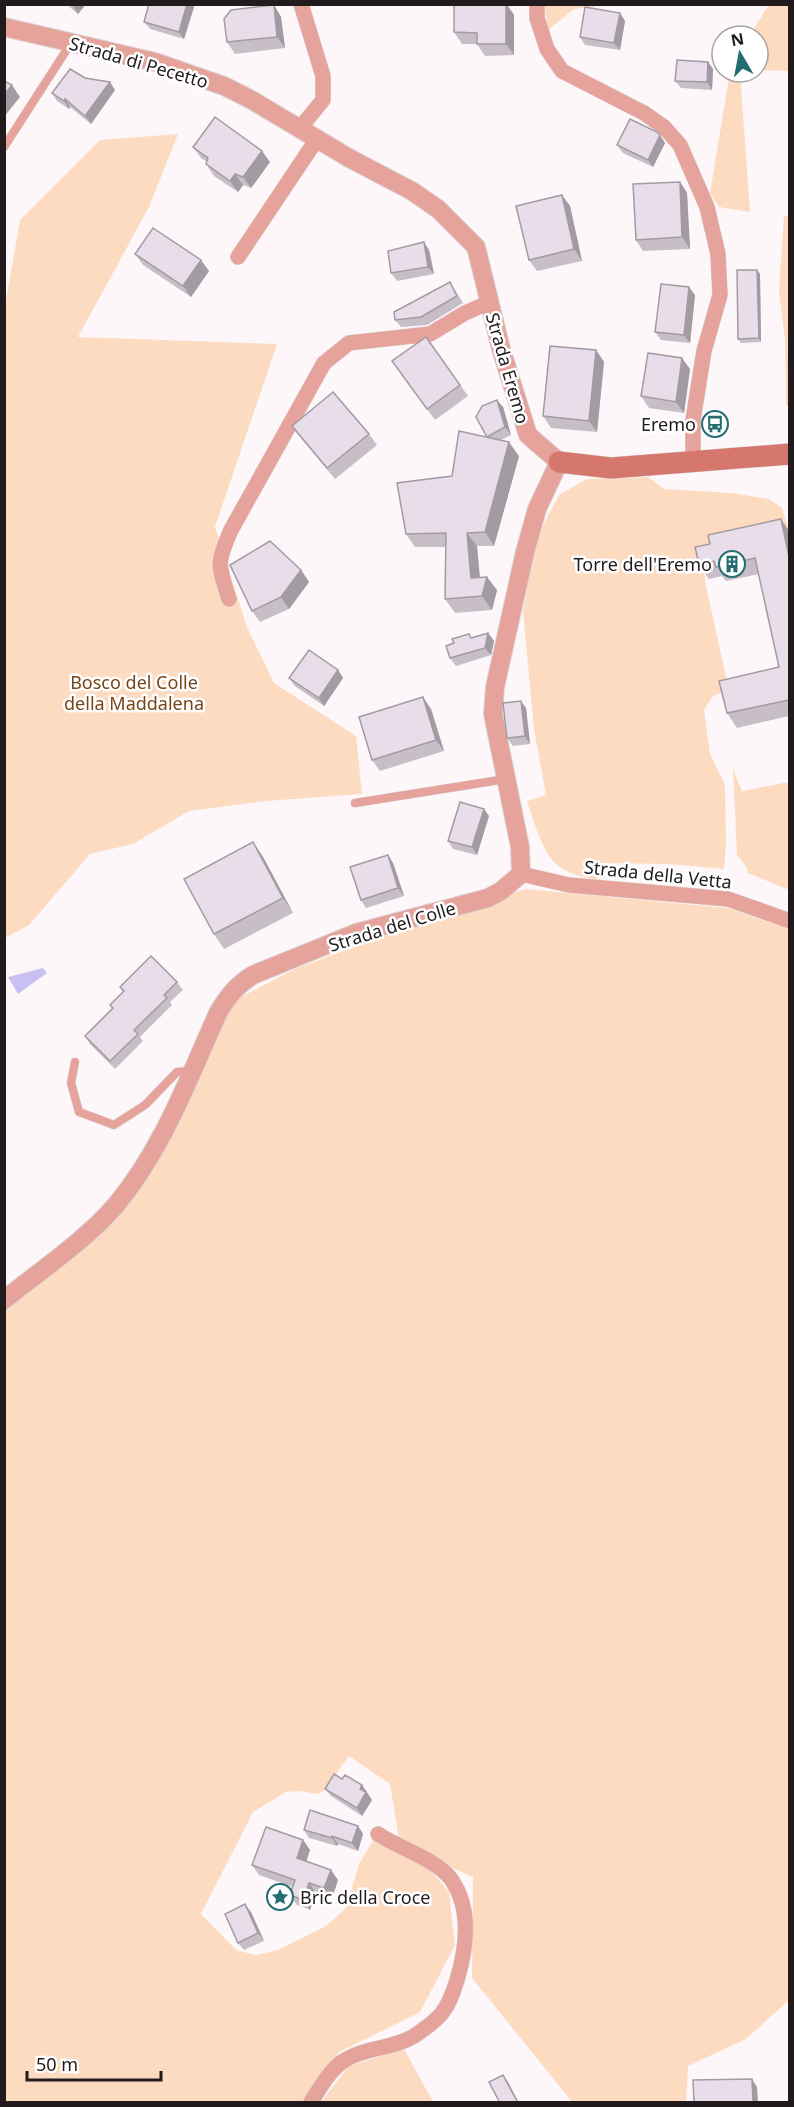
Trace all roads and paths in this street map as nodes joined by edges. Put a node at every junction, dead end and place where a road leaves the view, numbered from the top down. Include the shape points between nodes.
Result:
1 (301, 4) edge
2 (537, 4) edge
3 (4, 27) edge
4 (72, 42) junction
5 (300, 128) junction
6 (317, 139) junction
7 (4, 147) edge
8 (412, 191) joint
9 (238, 257) dead end
10 (490, 302) junction
11 (789, 454) edge
12 (693, 460) junction
13 (559, 462) junction
14 (229, 599) dead end
15 (506, 779) junction
16 (355, 803) dead end
17 (521, 874) junction
18 (789, 921) edge
19 (75, 1062) dead end
20 (191, 1071) junction
21 (4, 1300) edge
22 (378, 1834) dead end
23 (311, 2103) edge

1 - 5 street via 323,75 323,100
2 - 12 street via 537,18 547,49 562,71 664,127 680,145 707,207 718,254 720,295 700,374 693,420
3 - 4 street, Strada di Pecetto
4 - 5 street, Strada di Pecetto via 155,62 224,86
4 - 7 lane
5 - 6 street, Strada di Pecetto
6 - 8 street, Strada di Pecetto
6 - 9 street
8 - 10 street, Strada Eremo via 438,209 476,247
10 - 13 street, Strada Eremo via 528,435
10 - 14 street via 430,334 349,343 324,363 220,554
11 - 12 main road
12 - 13 main road via 611,468
13 - 15 street via 537,509 495,687 493,714
15 - 16 lane
15 - 17 street via 520,847
17 - 18 street, Strada della Vetta via 569,885 728,899
17 - 20 street, Strada del Colle via 488,898 356,933 253,975 230,993
19 - 20 lane via 70,1083 79,1112 114,1125 145,1105 177,1072
20 - 21 street, Strada del Colle via 148,1160 116,1205
22 - 23 street via 429,1860 451,1879 466,1924 462,1966 442,2014 413,2037 345,2060

